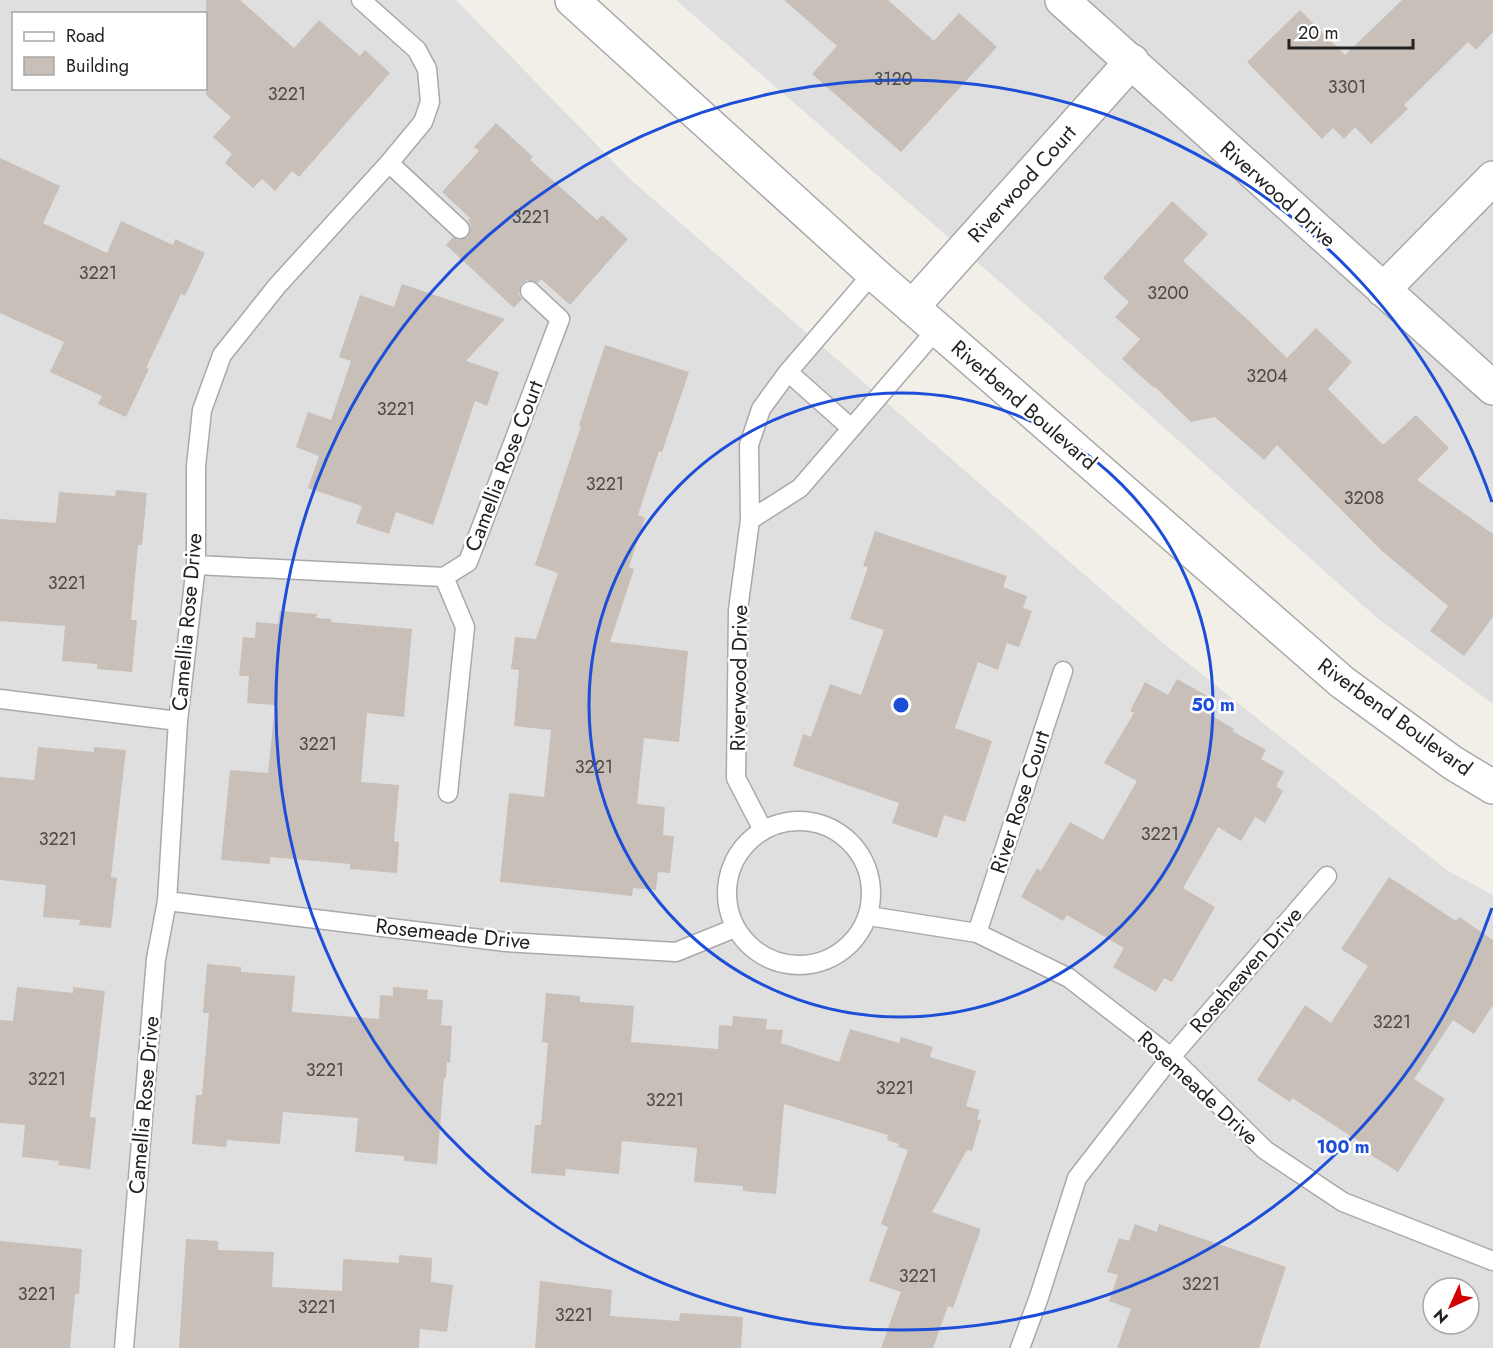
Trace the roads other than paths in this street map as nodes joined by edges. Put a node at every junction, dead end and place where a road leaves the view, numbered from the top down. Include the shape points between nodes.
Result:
1 (361, 0) edge
2 (572, 0) edge
3 (1062, 0) edge
4 (1132, 61) junction
5 (389, 163) junction
6 (1493, 178) edge
7 (460, 229) dead end
8 (873, 273) junction
9 (1383, 290) junction
10 (530, 291) dead end
11 (912, 307) junction
12 (937, 328) junction
13 (788, 372) junction
14 (1493, 388) edge
15 (851, 428) junction
16 (750, 520) junction
17 (196, 565) junction
18 (444, 577) junction
19 (1063, 671) dead end
20 (0, 699) edge
21 (178, 721) junction
22 (1493, 787) edge
23 (448, 793) dead end
24 (763, 830) junction
25 (1327, 876) dead end
26 (167, 901) junction
27 (868, 916) junction
28 (735, 928) junction
29 (977, 933) junction
30 (1171, 1058) junction
31 (1493, 1261) edge
32 (124, 1348) edge
33 (1020, 1348) edge

1 - 5 lane, Camellia Rose Drive via 417,50 427,69 430,102 423,122
2 - 8 street, Riverbend Boulevard
3 - 4 street, Riverwood Drive
4 - 9 street, Riverwood Drive
4 - 11 street, Riverwood Court
5 - 7 lane
5 - 17 lane, Camellia Rose Drive via 278,286 222,355 202,410 196,466
6 - 9 street
8 - 11 street, Riverbend Boulevard
8 - 13 lane, Riverwood Drive
9 - 14 street, Riverwood Drive
10 - 18 lane, Camellia Rose Court via 560,319 468,562
11 - 12 street, Riverbend Boulevard
12 - 15 lane
12 - 22 street, Riverbend Boulevard via 1342,682 1453,763
13 - 15 lane
13 - 16 lane, Riverwood Drive via 761,409 749,445
15 - 16 lane via 800,488
16 - 24 lane, Riverwood Drive via 738,610 736,778
17 - 18 lane
17 - 21 lane, Camellia Rose Drive
18 - 23 lane via 465,627
19 - 29 lane, River Rose Court
20 - 21 lane
21 - 26 lane, Camellia Rose Drive
24 - 27 lane via 788,821 813,822 847,838 863,858 872,882
24 - 28 lane via 742,847 730,870 728,902
25 - 30 lane, Roseheaven Drive
26 - 28 lane, Rosemeade Drive via 506,942 676,952
26 - 32 lane, Camellia Rose Drive via 156,959
27 - 28 lane via 850,945 836,956 812,965 794,966 769,960 751,948
27 - 29 lane, Rosemeade Drive
29 - 30 lane, Rosemeade Drive via 1069,978
30 - 31 lane, Rosemeade Drive via 1265,1150 1343,1202
30 - 33 lane, Roseheaven Drive via 1077,1178

